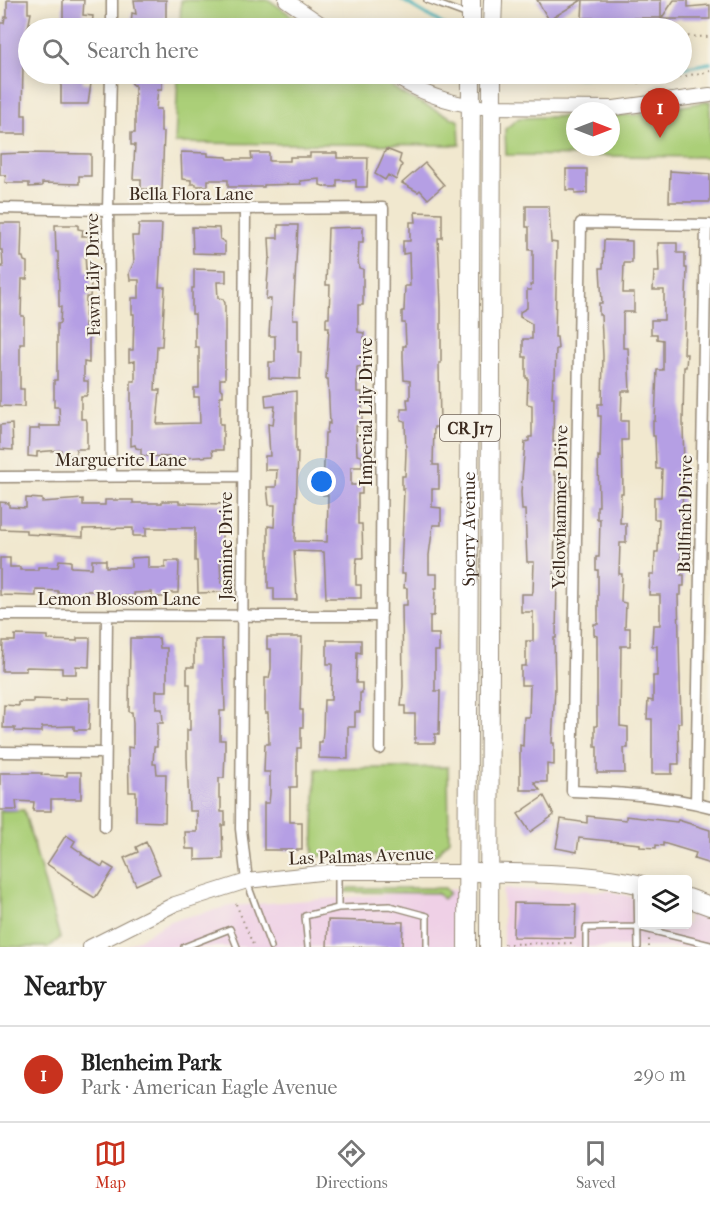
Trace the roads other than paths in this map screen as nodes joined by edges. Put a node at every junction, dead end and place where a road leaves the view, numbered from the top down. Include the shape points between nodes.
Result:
1 (112, 0) edge
2 (286, 0) edge
3 (427, 0) edge
4 (493, 0) edge
5 (471, 15) edge
6 (112, 18) edge
7 (312, 18) edge
8 (492, 18) edge
9 (111, 84) edge
10 (407, 84) edge
11 (471, 84) edge
12 (492, 84) edge
13 (710, 95) edge
14 (471, 106) junction
15 (492, 107) junction
16 (0, 208) edge
17 (383, 208) joint
18 (108, 210) junction
19 (246, 210) junction
20 (708, 225) edge
21 (111, 476) junction
22 (243, 476) junction
23 (0, 477) edge
24 (0, 615) edge
25 (242, 615) junction
26 (107, 616) junction
27 (381, 616) junction
28 (380, 749) dead end
29 (0, 752) edge
30 (105, 753) junction
31 (696, 803) junction
32 (710, 807) edge
33 (105, 827) dead end
34 (338, 872) junction
35 (467, 872) junction
36 (489, 873) junction
37 (247, 881) junction
38 (638, 884) edge
39 (692, 900) edge
40 (710, 906) edge
41 (338, 908) junction
42 (638, 927) edge
43 (638, 929) edge
44 (646, 929) edge
45 (495, 945) edge
46 (710, 945) edge
47 (90, 947) edge
48 (184, 947) edge
49 (237, 947) edge
50 (271, 947) edge
51 (308, 947) edge
52 (427, 947) edge
53 (467, 947) edge
54 (586, 947) edge
55 (638, 947) edge

1 - 6 street
2 - 7 street
3 - 5 lane
4 - 8 main road
9 - 18 street, Fawn Lily Drive
10 - 14 street via 431,96
11 - 14 main road, Sperry Avenue / CR J17
12 - 15 main road, Sperry Avenue / CR J17
13 - 15 street via 614,108
14 - 15 street
14 - 35 main road, Sperry Avenue / CR J17
15 - 36 main road, Sperry Avenue / CR J17
16 - 18 street, Bella Flora Lane
17 - 19 street, Bella Flora Lane
17 - 27 street, Imperial Lily Drive
18 - 19 street, Bella Flora Lane
18 - 21 street, Fawn Lily Drive
19 - 22 street, Jasmine Drive
20 - 31 street, Bullfinch Drive
20 - 31 street, Yellowhammer Drive via 580,223 572,791 645,795
21 - 22 street, Marguerite Lane
21 - 23 street, Marguerite Lane
22 - 25 street, Jasmine Drive
24 - 26 street, Lemon Blossom Lane
25 - 26 street, Lemon Blossom Lane
25 - 27 street, Lemon Blossom Lane
25 - 37 street, Jasmine Drive via 241,829
26 - 30 street
27 - 28 street, Imperial Lily Drive
29 - 30 street
30 - 33 street
31 - 32 street
34 - 35 street, Las Palmas Avenue
34 - 37 street, Las Palmas Avenue
34 - 41 lane
35 - 36 main road
35 - 53 main road, Sperry Avenue
36 - 38 main road via 583,876
36 - 45 main road, Sperry Avenue
37 - 47 street, Las Palmas Avenue via 175,904
37 - 50 lane
39 - 40 main road
41 - 51 lane via 305,916
41 - 52 lane via 390,906 427,916
42 - 54 lane via 586,928
43 - 55 lane
44 - 46 lane
48 - 49 lane via 230,929

